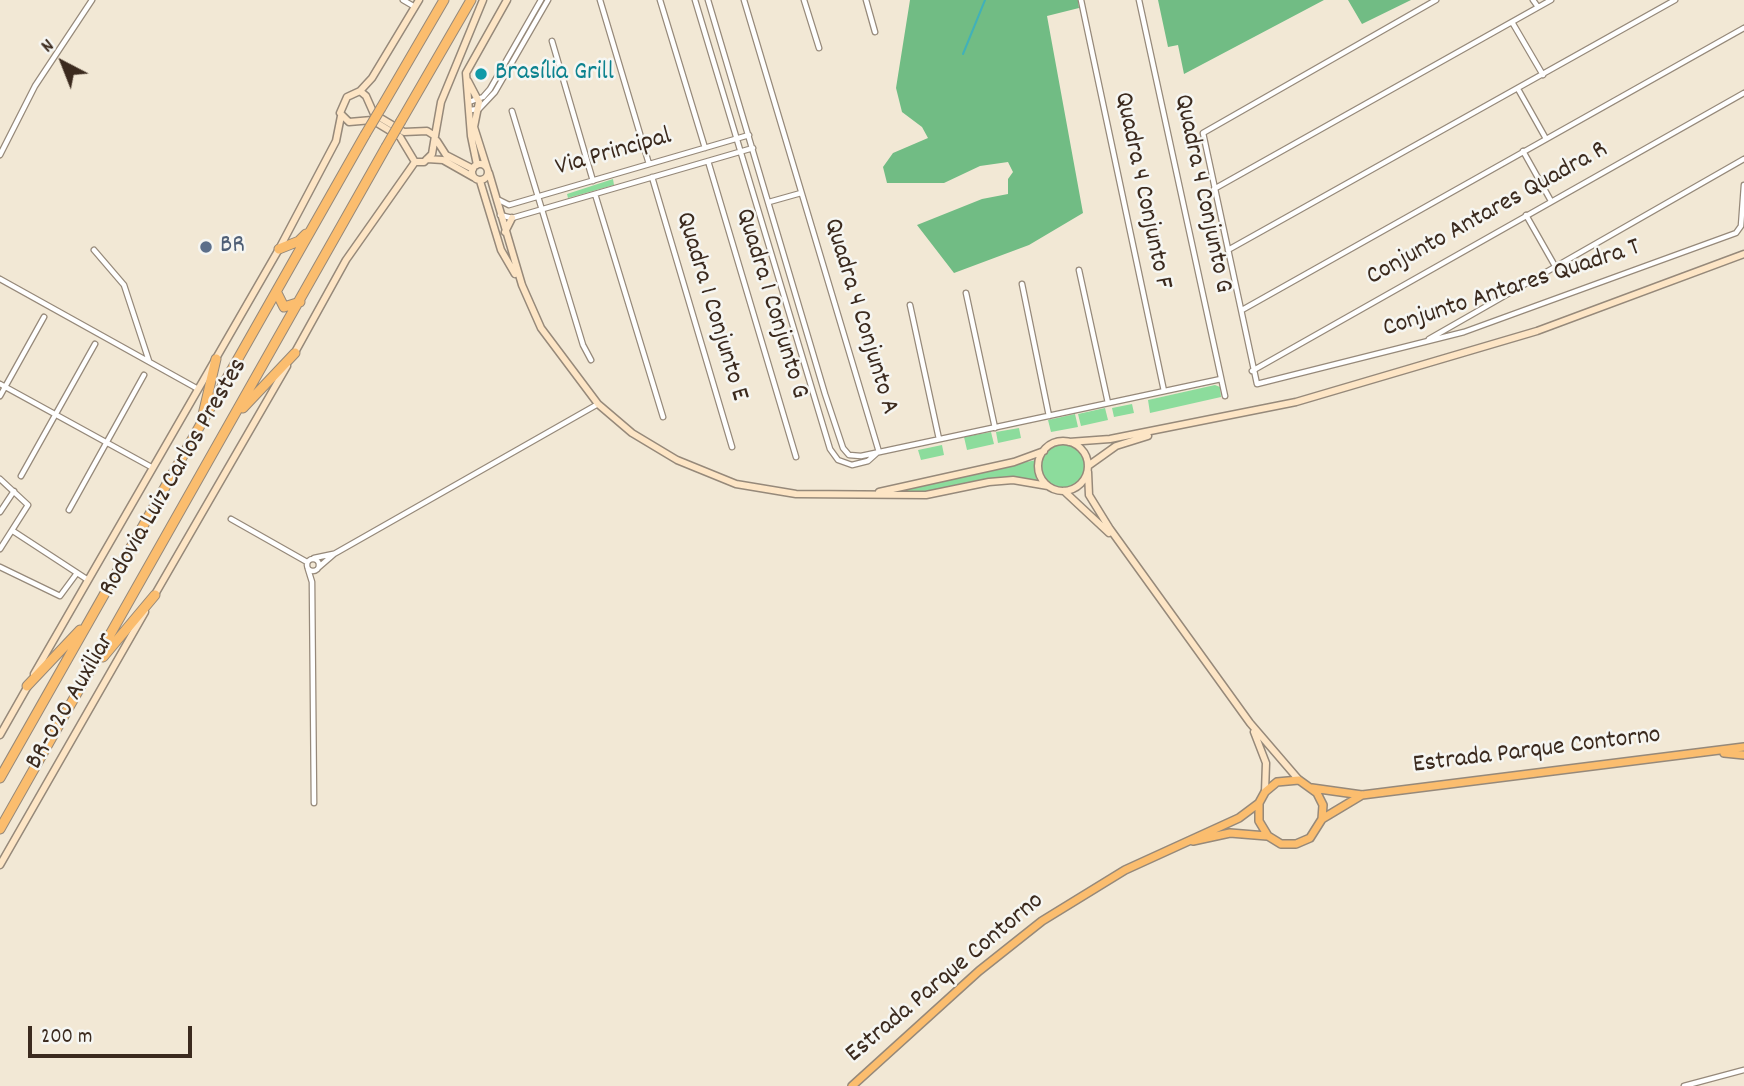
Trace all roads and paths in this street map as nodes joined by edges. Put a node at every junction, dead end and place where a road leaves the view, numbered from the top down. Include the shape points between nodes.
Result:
1 (92, 0) edge
2 (403, 0) edge
3 (444, 0) edge
4 (471, 0) edge
5 (483, 0) edge
6 (507, 0) edge
7 (548, 0) edge
8 (600, 0) edge
9 (660, 0) edge
10 (695, 0) edge
11 (708, 0) edge
12 (744, 0) edge
13 (804, 0) edge
14 (866, 0) edge
15 (1081, 0) edge
16 (1139, 0) edge
17 (1437, 0) edge
18 (1533, 0) edge
19 (1551, 0) edge
20 (1675, 0) edge
21 (417, 4) edge
22 (541, 4) edge
23 (1538, 7) junction
24 (1512, 22) junction
25 (1744, 28) edge
26 (875, 32) dead end
27 (552, 41) dead end
28 (819, 48) dead end
29 (727, 64) junction
30 (715, 68) junction
31 (1543, 75) junction
32 (467, 78) junction
33 (1518, 89) junction
34 (360, 91) junction
35 (492, 91) junction
36 (1744, 93) edge
37 (478, 99) junction
38 (470, 106) junction
39 (479, 109) junction
40 (513, 111) dead end
41 (341, 116) junction
42 (749, 135) junction
43 (1545, 137) junction
44 (435, 138) junction
45 (736, 139) junction
46 (724, 142) junction
47 (705, 148) junction
48 (752, 148) junction
49 (1523, 151) junction
50 (740, 152) junction
51 (0, 154) edge
52 (729, 155) junction
53 (427, 159) junction
54 (1744, 159) edge
55 (660, 161) junction
56 (708, 161) junction
57 (415, 162) junction
58 (649, 164) junction
59 (488, 170) junction
60 (476, 173) junction
61 (616, 174) junction
62 (665, 174) junction
63 (652, 177) junction
64 (593, 181) junction
65 (1744, 185) edge
66 (620, 187) junction
67 (1214, 189) junction
68 (802, 193) junction
69 (595, 194) junction
70 (494, 195) junction
71 (537, 197) junction
72 (1551, 201) junction
73 (769, 202) junction
74 (541, 209) junction
75 (490, 210) junction
76 (499, 215) junction
77 (1526, 215) junction
78 (773, 216) junction
79 (512, 218) junction
80 (760, 220) junction
81 (316, 222) junction
82 (505, 232) junction
83 (279, 249) junction
84 (94, 250) dead end
85 (1228, 250) junction
86 (1744, 256) edge
87 (1555, 266) junction
88 (1079, 270) dead end
89 (0, 279) edge
90 (1022, 284) dead end
91 (522, 285) junction
92 (277, 293) junction
93 (966, 293) dead end
94 (300, 302) junction
95 (911, 305) dead end
96 (1241, 310) junction
97 (44, 317) dead end
98 (1460, 321) junction
99 (1464, 332) junction
100 (1422, 342) junction
101 (95, 344) dead end
102 (295, 352) junction
103 (216, 359) junction
104 (591, 360) dead end
105 (149, 362) junction
106 (1252, 371) junction
107 (144, 375) dead end
108 (1221, 379) junction
109 (3, 386) edge
110 (199, 389) junction
111 (1164, 391) junction
112 (825, 394) junction
113 (0, 396) edge
114 (1225, 396) dead end
115 (813, 398) junction
116 (1108, 403) junction
117 (598, 404) junction
118 (54, 415) junction
119 (1049, 416) junction
120 (663, 417) dead end
121 (233, 419) junction
122 (995, 428) junction
123 (200, 429) junction
124 (1171, 429) junction
125 (939, 439) junction
126 (1069, 442) junction
127 (107, 444) junction
128 (732, 447) dead end
129 (1044, 451) junction
130 (879, 452) junction
131 (796, 457) dead end
132 (154, 468) junction
133 (1088, 469) junction
134 (21, 476) dead end
135 (0, 480) edge
136 (1048, 486) junction
137 (14, 491) junction
138 (1064, 491) junction
139 (867, 494) junction
140 (69, 510) dead end
141 (0, 512) edge
142 (231, 519) dead end
143 (13, 531) junction
144 (1122, 547) junction
145 (0, 549) edge
146 (334, 554) junction
147 (314, 558) junction
148 (307, 566) junction
149 (0, 567) edge
150 (318, 569) junction
151 (77, 573) junction
152 (89, 581) junction
153 (312, 582) junction
154 (155, 594) junction
155 (90, 618) junction
156 (88, 674) junction
157 (27, 686) junction
158 (1250, 723) junction
159 (0, 735) edge
160 (1744, 747) edge
161 (1717, 752) junction
162 (1744, 755) edge
163 (0, 778) edge
164 (1299, 780) junction
165 (1312, 788) junction
166 (1265, 792) junction
167 (1362, 794) junction
168 (314, 803) dead end
169 (1259, 803) junction
170 (1322, 819) junction
171 (0, 829) edge
172 (1268, 836) junction
173 (1178, 844) junction
174 (0, 865) edge
175 (1744, 1070) edge
176 (852, 1086) edge
177 (1684, 1086) edge

1 - 51 street via 35,86
2 - 21 street
3 - 81 highway, Rodovia Luiz Carlos Prestes, bridge
4 - 94 highway, Rodovia Luiz Carlos Prestes, bridge
5 - 44 main road via 449,78 435,122
6 - 32 main road via 469,65
7 - 22 street
8 - 58 street
9 - 47 street
10 - 30 street
11 - 29 street
12 - 68 street, Quadra 4 Conjunto A
13 - 28 street
14 - 26 street
15 - 111 street, Quadra 4 Conjunto F
16 - 108 street, Quadra 4 Conjunto G
17 - 67 street via 1203,135
18 - 23 street
19 - 23 street
20 - 31 street
21 - 34 main road
22 - 35 street
23 - 24 street
24 - 31 street
24 - 67 street
25 - 43 street
27 - 64 street
29 - 30 street
29 - 42 street
30 - 45 street
31 - 33 street
32 - 37 main road
32 - 38 main road
33 - 43 street
33 - 85 street
34 - 41 main road via 347,97
34 - 44 main road via 374,114 409,134 427,131
35 - 37 street
35 - 39 street
36 - 72 street, Conjunto Antares Quadra R
37 - 38 street
37 - 39 main road
38 - 39 street
38 - 60 main road
39 - 59 main road via 474,127
40 - 71 street
41 - 57 main road via 349,122 372,120 403,141
41 - 83 main road, BR-020 Auxiliar via 336,141
42 - 45 street, Via Principal
42 - 48 street
43 - 49 street
44 - 53 main road
44 - 60 main road via 446,155
45 - 46 street, Via Principal
45 - 50 street
46 - 47 street, Via Principal
46 - 52 street via 730,147
47 - 55 street, Via Principal
48 - 50 street, Via Principal
48 - 73 street
49 - 72 street
49 - 96 street
50 - 52 street, Via Principal
50 - 80 street
52 - 56 street, Via Principal
53 - 57 main road
53 - 60 main road
54 - 87 street
55 - 58 street, Via Principal
55 - 62 street
56 - 62 street, Via Principal
56 - 131 street, Quadra 1 Conjunto G
57 - 102 main road, BR-020 Auxiliar via 346,260
58 - 61 street, Via Principal
59 - 60 main road
59 - 60 main road
59 - 70 main road
60 - 75 main road
61 - 64 street, Via Principal
61 - 66 street
62 - 63 street, Via Principal
63 - 66 street, Via Principal
63 - 128 street, Quadra 1 Conjunto E
64 - 71 street, Via Principal
65 - 99 street, Conjunto Antares Quadra T via 1741,226 1736,233
66 - 69 street, Via Principal
67 - 85 street
68 - 73 street
68 - 130 street, Quadra 4 Conjunto A
69 - 74 street, Via Principal
69 - 120 street
70 - 71 street, Via Principal via 509,205
70 - 76 main road
71 - 74 street
72 - 77 street, Conjunto Antares Quadra R
73 - 78 street
74 - 79 street, Via Principal
74 - 104 street
75 - 76 main road
75 - 91 main road via 501,250
76 - 79 street
76 - 82 main road
77 - 87 street
77 - 106 street, Conjunto Antares Quadra R
78 - 80 street
78 - 112 street
79 - 82 main road
80 - 115 street
81 - 83 highway via 299,241
81 - 92 highway, Rodovia Luiz Carlos Prestes
82 - 91 main road
83 - 103 main road, BR-020 Auxiliar
84 - 105 street via 124,285
85 - 96 street
86 - 124 main road via 1480,349 1296,402
87 - 98 street
88 - 116 street
89 - 105 street
90 - 119 street
91 - 117 main road via 541,328
92 - 94 highway via 284,307
92 - 123 highway, Rodovia Luiz Carlos Prestes
93 - 122 street
94 - 121 highway, Rodovia Luiz Carlos Prestes
95 - 125 street
96 - 106 street
97 - 109 street
98 - 99 street
98 - 100 street
99 - 100 street, Conjunto Antares Quadra T
100 - 106 street, Conjunto Antares Quadra T via 1255,383
101 - 118 street
102 - 121 highway
102 - 154 main road, BR-020 Auxiliar
103 - 110 main road, BR-020 Auxiliar
103 - 123 highway
105 - 110 street
107 - 127 street
108 - 111 street
108 - 114 street, Quadra 4 Conjunto G
109 - 113 street
109 - 118 street
110 - 132 main road, BR-020 Auxiliar
111 - 116 street
112 - 115 street
112 - 130 street via 844,451 857,457
115 - 130 street via 838,460 857,466
116 - 119 street
117 - 139 main road via 632,433 677,460 736,484 796,494
117 - 146 street
118 - 127 street
118 - 134 street
119 - 122 street
121 - 156 highway, Rodovia Luiz Carlos Prestes
122 - 125 street
123 - 155 highway, Rodovia Luiz Carlos Prestes
124 - 126 main road
124 - 133 main road via 1116,446
125 - 130 street
126 - 129 main road via 1055,443
126 - 133 main road via 1083,451
127 - 132 street
127 - 140 street
129 - 136 main road via 1040,473
129 - 139 main road via 1014,462
132 - 152 main road, BR-020 Auxiliar
133 - 138 main road via 1081,483
133 - 144 main road via 1089,495
135 - 137 street
136 - 138 main road
136 - 139 main road via 999,481 926,495
137 - 141 street
137 - 143 street via 29,505
138 - 144 main road
142 - 148 street
143 - 145 street
143 - 151 street
144 - 158 main road
146 - 147 street
146 - 150 street
147 - 148 street
147 - 150 street
148 - 150 street
148 - 153 street
149 - 151 street via 60,596
150 - 153 street
151 - 152 street
152 - 157 main road, BR-020 Auxiliar
153 - 168 street
154 - 156 highway
154 - 174 main road, BR-020 Auxiliar
155 - 157 highway
155 - 163 highway, Rodovia Luiz Carlos Prestes
156 - 171 highway, Rodovia Luiz Carlos Prestes
157 - 159 main road, BR-020 Auxiliar
158 - 164 main road
158 - 166 main road via 1266,763
160 - 161 main road
161 - 162 main road
161 - 167 main road, Estrada Parque Contorno
164 - 165 main road
164 - 166 main road via 1276,782
165 - 167 main road
165 - 170 main road via 1320,799
166 - 169 main road
167 - 170 main road
169 - 172 main road via 1259,821
169 - 173 main road via 1238,818
170 - 172 main road via 1304,842 1281,844
172 - 173 main road via 1230,833
173 - 176 main road, Estrada Parque Contorno via 1095,887 1026,933
175 - 177 street

